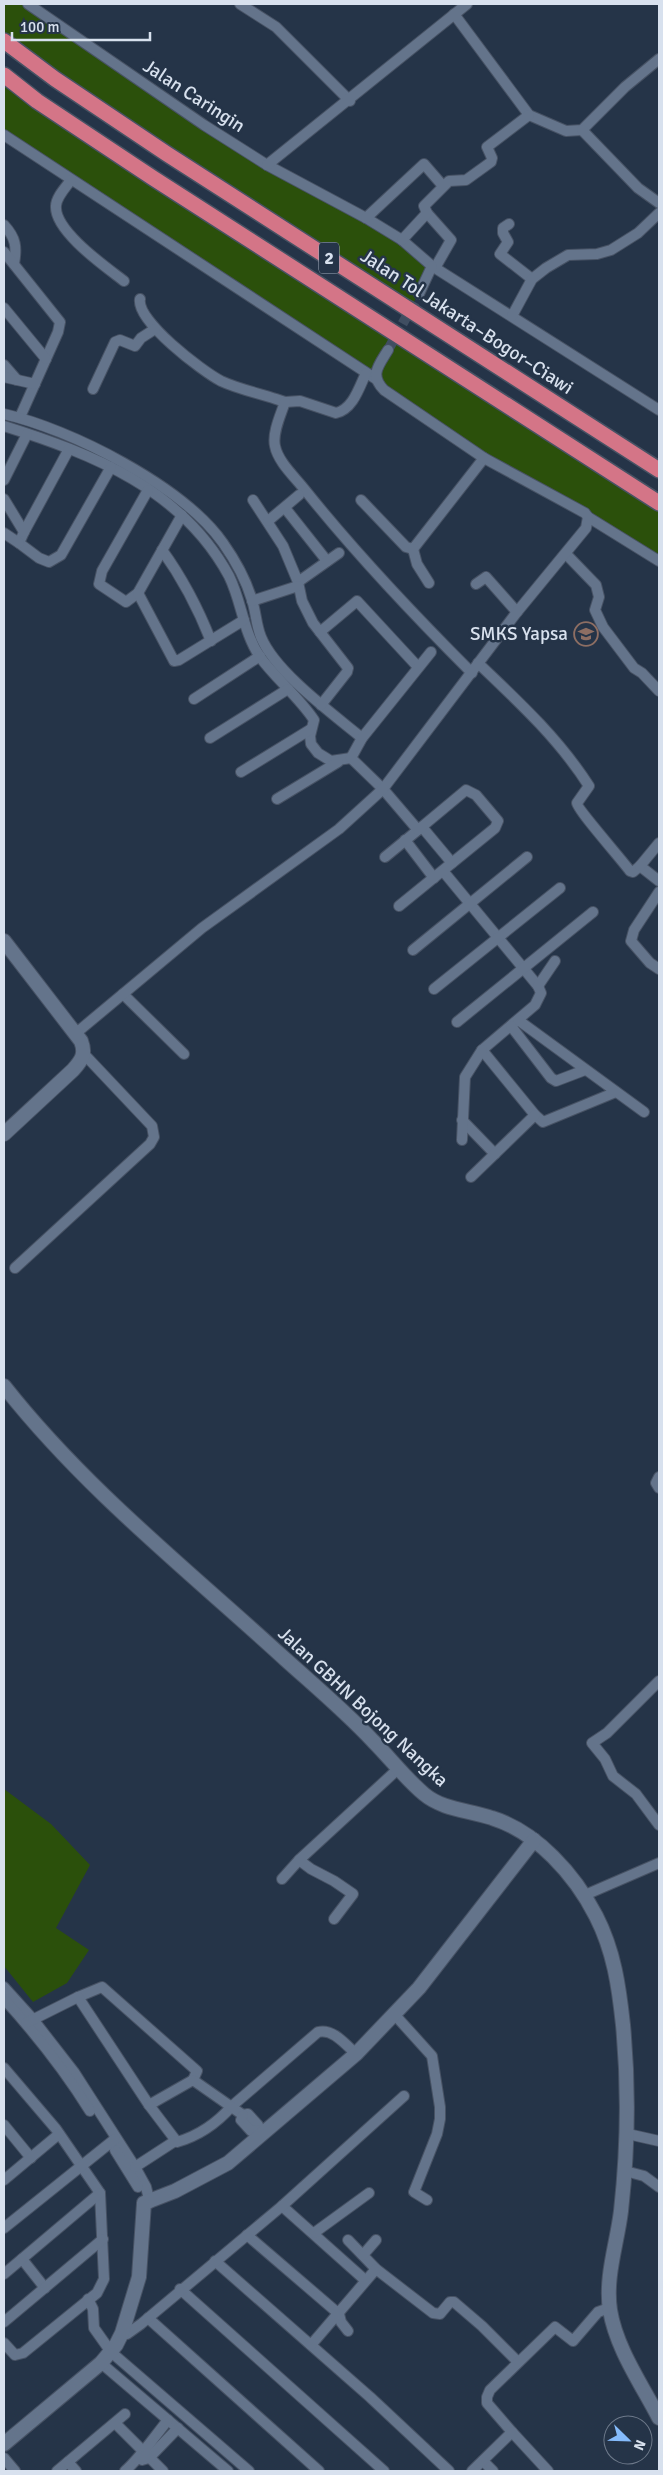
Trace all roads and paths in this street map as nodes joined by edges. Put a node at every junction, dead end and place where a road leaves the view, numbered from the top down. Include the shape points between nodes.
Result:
1 (28, 4) edge
2 (240, 4) edge
3 (467, 4) edge
4 (454, 14) junction
5 (4, 41) edge
6 (659, 59) edge
7 (4, 75) edge
8 (350, 100) junction
9 (529, 115) junction
10 (582, 130) junction
11 (4, 136) edge
12 (267, 165) junction
13 (71, 180) junction
14 (443, 186) junction
15 (659, 203) edge
16 (427, 213) junction
17 (659, 213) edge
18 (366, 218) junction
19 (509, 224) dead end
20 (4, 225) edge
21 (402, 240) junction
22 (4, 252) edge
23 (14, 264) junction
24 (433, 267) junction
25 (532, 279) junction
26 (124, 281) dead end
27 (418, 294) tunnel mouth
28 (140, 299) dead end
29 (4, 308) edge
30 (512, 316) junction
31 (155, 329) junction
32 (388, 350) tunnel mouth
33 (46, 359) junction
34 (4, 365) edge
35 (366, 373) junction
36 (4, 377) edge
37 (376, 379) junction
38 (17, 380) junction
39 (35, 384) junction
40 (93, 389) dead end
41 (285, 402) junction
42 (659, 410) edge
43 (4, 414) edge
44 (20, 418) junction
45 (4, 426) edge
46 (27, 434) junction
47 (69, 449) junction
48 (484, 458) junction
49 (112, 467) junction
50 (6, 468) edge
51 (659, 470) edge
52 (4, 480) edge
53 (148, 490) junction
54 (299, 495) dead end
55 (4, 499) edge
56 (253, 500) dead end
57 (361, 500) dead end
58 (659, 503) edge
59 (285, 508) junction
60 (182, 515) junction
61 (588, 517) junction
62 (268, 521) junction
63 (24, 532) junction
64 (4, 533) edge
65 (19, 543) junction
66 (413, 549) junction
67 (162, 550) junction
68 (339, 553) dead end
69 (566, 554) junction
70 (659, 560) edge
71 (327, 561) junction
72 (429, 583) dead end
73 (298, 584) junction
74 (476, 584) dead end
75 (138, 593) junction
76 (252, 601) junction
77 (517, 612) junction
78 (244, 620) junction
79 (320, 632) junction
80 (211, 641) junction
81 (431, 652) dead end
82 (260, 656) junction
83 (478, 663) junction
84 (418, 667) junction
85 (472, 673) junction
86 (288, 689) junction
87 (659, 691) edge
88 (194, 699) dead end
89 (321, 705) junction
90 (311, 729) junction
91 (210, 738) dead end
92 (362, 738) junction
93 (350, 758) junction
94 (338, 761) junction
95 (242, 772) dead end
96 (383, 789) junction
97 (277, 799) dead end
98 (420, 828) junction
99 (405, 840) junction
100 (659, 843) edge
101 (385, 857) dead end
102 (528, 857) dead end
103 (452, 863) junction
104 (640, 866) junction
105 (443, 871) junction
106 (434, 878) junction
107 (659, 882) edge
108 (560, 888) dead end
109 (659, 892) edge
110 (470, 905) junction
111 (399, 906) dead end
112 (593, 912) dead end
113 (497, 938) junction
114 (4, 941) edge
115 (413, 950) dead end
116 (555, 961) dead end
117 (522, 969) junction
118 (659, 969) edge
119 (538, 986) junction
120 (434, 990) dead end
121 (123, 994) junction
122 (457, 1022) dead end
123 (514, 1023) junction
124 (75, 1034) junction
125 (482, 1050) junction
126 (84, 1054) junction
127 (184, 1054) dead end
128 (585, 1070) junction
129 (616, 1092) junction
130 (644, 1112) dead end
131 (535, 1115) junction
132 (462, 1120) junction
133 (4, 1134) edge
134 (462, 1140) dead end
135 (495, 1154) junction
136 (471, 1177) dead end
137 (15, 1268) dead end
138 (4, 1386) edge
139 (659, 1477) edge
140 (659, 1488) edge
141 (659, 1681) edge
142 (398, 1769) junction
143 (659, 1825) edge
144 (538, 1843) junction
145 (299, 1860) junction
146 (659, 1863) edge
147 (282, 1879) dead end
148 (585, 1895) junction
149 (334, 1919) dead end
150 (4, 1987) edge
151 (78, 1997) junction
152 (4, 1999) edge
153 (398, 2018) junction
154 (29, 2021) junction
155 (356, 2054) junction
156 (4, 2068) edge
157 (193, 2080) junction
158 (404, 2096) dead end
159 (149, 2105) junction
160 (232, 2106) junction
161 (4, 2125) edge
162 (59, 2134) junction
163 (628, 2134) junction
164 (260, 2135) junction
165 (113, 2141) junction
166 (175, 2141) junction
167 (659, 2141) edge
168 (31, 2158) junction
169 (81, 2164) junction
170 (135, 2167) junction
171 (624, 2171) junction
172 (4, 2180) edge
173 (659, 2187) edge
174 (100, 2193) junction
175 (369, 2193) dead end
176 (427, 2200) dead end
177 (282, 2206) junction
178 (147, 2207) junction
179 (4, 2228) edge
180 (314, 2233) junction
181 (248, 2234) junction
182 (102, 2239) junction
183 (348, 2240) dead end
184 (376, 2240) dead end
185 (363, 2255) junction
186 (22, 2259) junction
187 (216, 2261) junction
188 (376, 2269) junction
189 (4, 2274) edge
190 (364, 2280) junction
191 (45, 2288) junction
192 (180, 2289) junction
193 (88, 2299) junction
194 (610, 2308) junction
195 (339, 2314) junction
196 (148, 2318) junction
197 (4, 2322) edge
198 (348, 2331) dead end
199 (124, 2334) junction
200 (311, 2345) junction
201 (7, 2347) edge
202 (113, 2354) junction
203 (518, 2362) junction
204 (103, 2365) junction
205 (125, 2414) dead end
206 (659, 2418) edge
207 (168, 2420) junction
208 (115, 2423) junction
209 (178, 2428) junction
210 (512, 2432) junction
211 (4, 2444) edge
212 (4, 2453) edge
213 (145, 2454) junction
214 (4, 2458) edge
215 (483, 2461) junction
216 (68, 2462) junction
217 (237, 2468) edge
218 (15, 2471) edge
219 (57, 2471) edge
220 (76, 2471) edge
221 (125, 2471) edge
222 (163, 2471) edge
223 (228, 2471) edge
224 (249, 2471) edge
225 (319, 2471) edge
226 (384, 2471) edge
227 (449, 2471) edge
228 (472, 2471) edge
229 (493, 2471) edge
230 (548, 2471) edge

1 - 12 street, Jalan Caringin
2 - 8 street via 276,27
3 - 4 street
4 - 8 street
4 - 9 street
5 - 51 highway, Jalan Tol Jakarta–Bogor–Ciawi / 2 via 167,154
6 - 10 street
7 - 58 highway, 2 via 161,183
8 - 12 street
9 - 10 street via 566,131
9 - 14 street via 487,147 491,162 466,180
10 - 15 street via 638,188
11 - 13 street
12 - 18 street, Jalan Caringin
13 - 26 street via 57,201 56,213 60,224
13 - 35 street
14 - 16 street via 424,206
14 - 18 street via 424,164
16 - 21 street
16 - 24 street via 451,240
17 - 25 street via 638,234 611,250 568,255
18 - 21 street, Jalan Caringin
19 - 25 street via 503,233 508,242 500,254
20 - 23 street via 14,236 17,247
21 - 24 street, Jalan Caringin
22 - 23 street
23 - 33 street via 60,322
24 - 27 street
24 - 30 street, Jalan Caringin
25 - 30 street
28 - 31 street via 142,309
29 - 33 street
30 - 42 street, Jalan Caringin
31 - 40 street via 134,346 120,340 115,342
31 - 41 street via 201,368 222,381
32 - 37 street via 376,370
33 - 39 street
34 - 38 street
35 - 37 street
35 - 41 street via 351,403 340,412 299,400
36 - 38 street
37 - 48 street via 393,396
38 - 39 street
39 - 44 street
41 - 85 street via 274,444 289,471 392,593
43 - 44 street
44 - 76 street via 111,456 180,502 211,528 221,541 242,576
45 - 46 street
46 - 47 street
46 - 50 street
47 - 49 street
47 - 63 street
48 - 61 street
48 - 66 street
49 - 53 street
49 - 65 street via 58,558 44,561
50 - 52 street
53 - 60 street
53 - 75 street via 99,579 99,584 126,602
54 - 59 street
55 - 63 street
56 - 62 street
57 - 66 street via 406,547
59 - 62 street
59 - 71 street
60 - 67 street
60 - 78 street via 211,546 225,570
61 - 69 street via 583,534
61 - 70 street
62 - 73 street via 283,546
63 - 65 street
64 - 65 street
66 - 72 street
67 - 75 street
67 - 80 street via 197,605
68 - 71 street
69 - 77 street
69 - 87 street via 596,586 595,610 607,632 634,668
71 - 73 street
73 - 76 street
73 - 79 street via 302,600
74 - 77 street via 486,577
75 - 80 street via 172,660 179,660
76 - 89 street via 261,638 267,648
77 - 83 street
78 - 80 street
78 - 82 street
79 - 84 street via 357,601
79 - 89 street via 348,668
81 - 84 street
82 - 86 street
82 - 88 street
83 - 85 street
83 - 104 street via 541,724 581,772 589,786 577,808 630,870 633,872
84 - 92 street
85 - 96 street
86 - 90 street via 314,720
86 - 91 street
89 - 92 street
90 - 94 street via 311,744 318,753 327,760
90 - 95 street
92 - 93 street
93 - 94 street
93 - 96 street
94 - 97 street
96 - 98 street
96 - 121 street via 339,829 202,928
98 - 99 street
98 - 103 street
98 - 103 street via 466,790 476,795 498,819 498,826
99 - 101 street
99 - 106 street
100 - 104 street
102 - 110 street
103 - 105 street
104 - 107 street
105 - 106 street
105 - 110 street
106 - 111 street
108 - 113 street
109 - 118 street via 634,930 631,941
110 - 113 street
110 - 115 street
112 - 117 street
113 - 117 street
113 - 120 street
114 - 124 street
116 - 119 street
117 - 119 street
117 - 122 street
119 - 123 street via 539,1000
121 - 124 street
121 - 127 street
123 - 125 street
123 - 128 street
123 - 128 street via 551,1078 556,1080
124 - 126 street
125 - 131 street
125 - 132 street via 465,1077
126 - 133 street via 73,1070
126 - 137 street via 152,1126 154,1137
128 - 129 street
129 - 130 street
129 - 131 street via 548,1121 539,1120
131 - 135 street
132 - 134 street
132 - 135 street
135 - 136 street
138 - 142 street, Jalan GBHN Bojong Nangka via 104,1496 345,1714
139 - 140 street via 656,1483
141 - 143 street via 607,1733 592,1743 613,1776 636,1794
142 - 144 street, Jalan GBHN Bojong Nangka via 432,1799 451,1808 496,1819
142 - 145 street
144 - 148 street, Jalan GBHN Bojong Nangka
144 - 153 street via 446,1970
145 - 147 street
145 - 149 street via 353,1894
146 - 148 street
148 - 163 street, Jalan GBHN Bojong Nangka via 604,1931 616,1970 628,2081
150 - 154 street
151 - 154 street
151 - 157 street via 102,1987 197,2071
151 - 159 street
152 - 154 street
153 - 155 street
153 - 164 street via 362,2059
153 - 176 street via 427,2049 434,2062 440,2118 414,2192
154 - 165 street via 74,2072
155 - 160 street via 333,2034 318,2032
155 - 164 street
156 - 162 street
157 - 159 street
157 - 160 street
158 - 177 street
159 - 166 street
160 - 164 street via 243,2115 241,2120 247,2127
160 - 166 street via 207,2128
161 - 168 street
162 - 168 street
162 - 169 street
163 - 167 street
163 - 171 street, Jalan GBHN Bojong Nangka
164 - 178 street via 223,2173
165 - 169 street
165 - 170 street
165 - 178 street
166 - 170 street
168 - 172 street
169 - 174 street
169 - 179 street
170 - 178 street via 146,2188
171 - 173 street via 644,2176
171 - 194 street, Jalan GBHN Bojong Nangka via 621,2213 610,2272
174 - 182 street
174 - 186 street
175 - 180 street
177 - 180 street
177 - 181 street
178 - 199 street via 139,2277
180 - 190 street
181 - 187 street
181 - 195 street
182 - 191 street
182 - 193 street via 103,2283
183 - 185 street
184 - 185 street
185 - 188 street
186 - 189 street
186 - 191 street
187 - 192 street
187 - 200 street
188 - 190 street
188 - 203 street via 436,2314 454,2302
190 - 195 street
191 - 197 street
192 - 196 street
192 - 226 street
193 - 201 street via 20,2355 15,2355
193 - 202 street via 93,2309 94,2328
194 - 203 street via 598,2312 573,2341 555,2327
194 - 206 street, Jalan GBHN Bojong Nangka via 622,2346
195 - 198 street
195 - 200 street
196 - 199 street
196 - 225 street
199 - 202 street
200 - 227 street
202 - 204 street
202 - 217 street
203 - 210 street via 490,2390 486,2399
204 - 207 street
204 - 211 street
204 - 212 street
205 - 208 street
207 - 209 street
207 - 213 street
208 - 213 street
208 - 216 street
209 - 213 street
209 - 223 street
210 - 215 street
210 - 230 street
213 - 221 street
213 - 222 street
214 - 218 street
215 - 228 street
215 - 229 street
216 - 219 street
216 - 220 street
217 - 224 street

